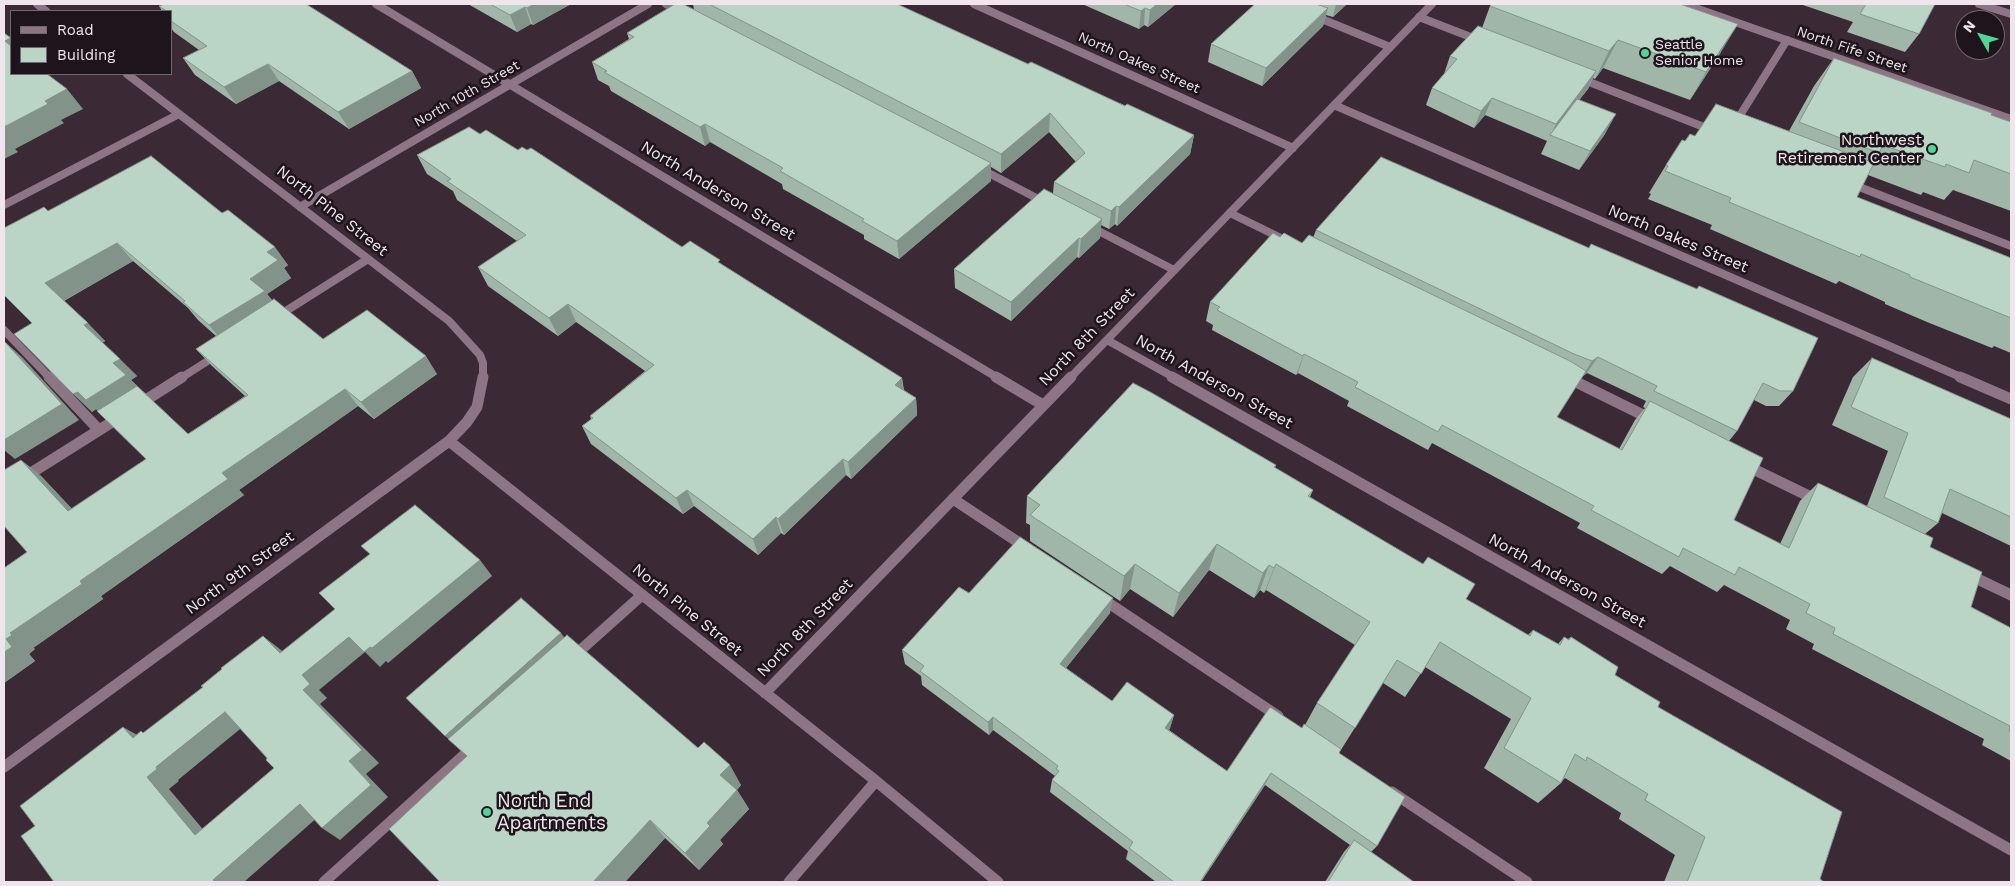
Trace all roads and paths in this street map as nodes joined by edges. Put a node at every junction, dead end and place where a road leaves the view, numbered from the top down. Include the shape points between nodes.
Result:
1 (376, 4) edge
2 (648, 4) edge
3 (666, 4) edge
4 (974, 4) edge
5 (1432, 4) edge
6 (1684, 4) edge
7 (1980, 4) edge
8 (1302, 11) edge
9 (2011, 14) edge
10 (687, 15) edge
11 (1419, 17) junction
12 (1787, 40) junction
13 (1488, 44) edge
14 (1390, 47) junction
15 (128, 75) edge
16 (1571, 76) edge
17 (510, 85) junction
18 (1334, 105) junction
19 (179, 114) junction
20 (2011, 119) edge
21 (1293, 148) junction
22 (975, 166) edge
23 (1837, 178) edge
24 (4, 205) edge
25 (300, 207) junction
26 (1054, 207) edge
27 (1230, 213) junction
28 (1080, 221) edge
29 (1293, 244) edge
30 (2011, 246) edge
31 (368, 259) junction
32 (1174, 270) junction
33 (266, 324) edge
34 (4, 330) edge
35 (1107, 340) junction
36 (224, 350) edge
37 (1562, 376) edge
38 (481, 393) joint
39 (2011, 399) edge
40 (1043, 405) junction
41 (1661, 424) edge
42 (99, 430) junction
43 (449, 441) junction
44 (1733, 459) edge
45 (4, 490) edge
46 (953, 499) junction
47 (1823, 503) edge
48 (1033, 553) edge
49 (1957, 569) edge
50 (1091, 591) edge
51 (642, 595) junction
52 (2011, 596) edge
53 (564, 665) edge
54 (765, 693) junction
55 (1288, 723) edge
56 (484, 738) edge
57 (4, 767) edge
58 (876, 781) junction
59 (1379, 783) edge
60 (2011, 850) edge
61 (324, 882) edge
62 (789, 882) edge
63 (998, 882) edge
64 (1527, 882) edge

1 - 17 street, North Anderson Street
2 - 17 street, North 10th Street
3 - 10 street
4 - 21 street, North Oakes Street
5 - 11 street, North 8th Street
6 - 12 street, North Fife Street
7 - 9 street
8 - 14 street
11 - 13 street
11 - 14 street, North 8th Street
12 - 16 street via 1727,136
12 - 20 street, North Fife Street
14 - 18 street, North 8th Street
15 - 19 street, North Pine Street
17 - 25 street, North 10th Street
17 - 40 street, North Anderson Street
18 - 21 street, North 8th Street
18 - 39 street, North Oakes Street
19 - 24 street
19 - 25 street, North Pine Street
21 - 27 street, North 8th Street
22 - 26 street
23 - 30 street
25 - 31 street, North Pine Street
27 - 29 street
27 - 32 street, North 8th Street
28 - 32 street
31 - 33 street
31 - 38 street, North Pine Street via 449,321 470,342 483,363
32 - 35 street, North 8th Street
34 - 42 street
35 - 40 street, North 8th Street
35 - 60 street, North Anderson Street
36 - 42 street
37 - 41 street
38 - 43 street, North 9th Street via 477,407
40 - 46 street, North 8th Street
42 - 45 street
43 - 51 street, North Pine Street
43 - 57 street, North 9th Street
44 - 47 street
46 - 48 street
46 - 54 street, North 8th Street
49 - 52 street
50 - 55 street
51 - 53 street
51 - 54 street, North Pine Street
54 - 58 street, North Pine Street
56 - 61 street
58 - 62 street
58 - 63 street, North Pine Street
59 - 64 street

